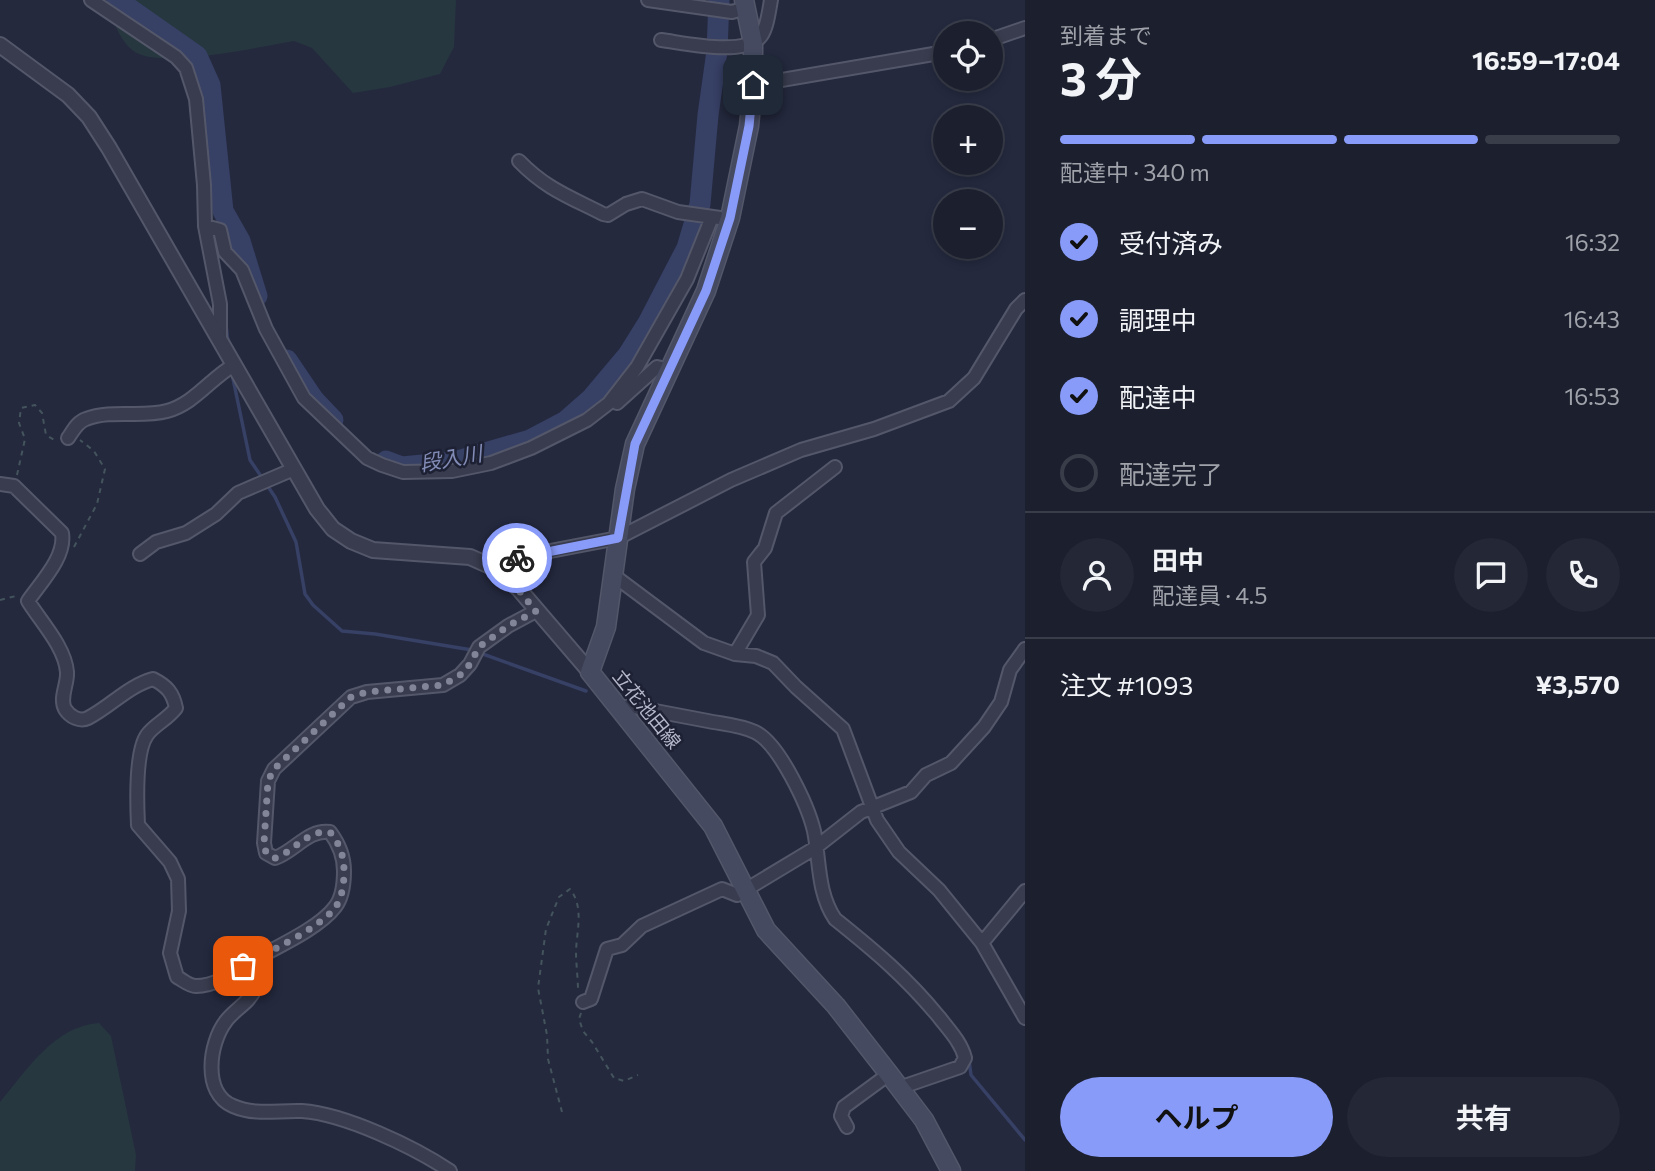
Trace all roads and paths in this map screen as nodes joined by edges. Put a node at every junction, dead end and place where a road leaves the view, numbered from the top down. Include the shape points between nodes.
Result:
1 (91, 0) edge
2 (648, 0) edge
3 (771, 0) edge
4 (745, 4) edge
5 (1025, 28) edge
6 (1003, 36) edge
7 (661, 40) dead end
8 (753, 43) junction
9 (0, 45) edge
10 (933, 54) edge
11 (753, 85) junction
12 (519, 160) dead end
13 (721, 218) junction
14 (205, 226) junction
15 (1025, 300) edge
16 (220, 340) junction
17 (234, 365) junction
18 (670, 370) junction
19 (609, 403) junction
20 (68, 438) joint
21 (835, 467) dead end
22 (293, 468) junction
23 (0, 484) edge
24 (14, 486) junction
25 (618, 538) junction
26 (140, 554) dead end
27 (497, 569) junction
28 (613, 575) junction
29 (536, 611) junction
30 (1025, 649) edge
31 (736, 654) junction
32 (590, 672) junction
33 (619, 709) junction
34 (872, 807) junction
35 (815, 848) junction
36 (746, 891) junction
37 (1025, 891) edge
38 (982, 943) junction
39 (256, 958) junction
40 (583, 1002) junction
41 (1025, 1018) edge
42 (638, 1075) dead end
43 (894, 1081) junction
44 (562, 1112) dead end
45 (847, 1127) dead end
46 (450, 1171) edge
47 (951, 1171) edge

1 - 14 street via 186,68 196,99
2 - 4 street via 732,12
3 - 8 street via 762,35
4 - 8 main road, 立花池田線
5 - 6 street
7 - 8 street via 739,48
8 - 11 main road, 立花池田線
9 - 16 street via 68,95 89,117
10 - 11 street
11 - 13 main road, 立花池田線 via 749,126
12 - 13 street via 557,192 603,214 642,200 678,212
13 - 18 main road, 立花池田線 via 706,291
13 - 19 street via 636,367
14 - 16 street via 220,304
14 - 19 street via 220,230 225,252 242,270 266,329 304,398 367,458 382,465 403,471 452,471 491,463 553,438
15 - 25 street via 974,379 949,401 801,450
16 - 17 street
17 - 20 street via 178,407 155,414 86,419
17 - 22 street
18 - 19 street via 657,367 617,403
18 - 25 main road, 立花池田線 via 635,444
20 - 24 path via 57,442 46,435 42,412 35,405 21,408 19,423 25,439
21 - 31 street via 776,513 765,548 754,562 758,615
22 - 26 street via 238,493 186,533 156,542
22 - 27 street via 317,509 333,529 351,541 380,551 470,557
23 - 24 street
24 - 39 street via 62,533 60,554 28,601 63,655 68,674 65,710 76,719 85,719 153,679 174,696 176,708 148,734 141,748 137,810 138,825 170,862 178,879 179,911 170,953 177,977 197,986 228,977
25 - 27 street via 509,559
25 - 28 main road, 立花池田線
27 - 29 street
28 - 31 street via 704,643
28 - 32 main road, 立花池田線 via 606,627
29 - 32 street
29 - 39 street via 479,647 460,675 443,685 351,697 274,769 268,781 266,853 275,858 311,834 330,832 339,843 344,886 336,906 323,919
30 - 34 street via 1010,670 1001,702 951,763 926,775 911,792
31 - 34 street via 774,663 843,729
32 - 33 main road, 立花池田線
33 - 35 street via 629,706 756,733 769,743 793,779 814,831
33 - 36 main road, 立花池田線 via 713,826
34 - 35 street
34 - 38 street via 899,852 939,890
35 - 36 street
35 - 43 street via 829,911 916,989 962,1046 965,1058 960,1067
36 - 40 street via 737,895 722,889 642,926 622,945 607,948 592,999
36 - 43 main road, 立花池田線 via 766,930 836,1006
37 - 38 street
38 - 41 street
39 - 46 street via 260,974 254,992 218,1035 212,1074 215,1090 228,1104 246,1112 302,1111 339,1118 430,1157
40 - 42 path via 579,1019 583,1031 614,1078 624,1081
40 - 44 path via 576,953 577,898 570,889 559,897 546,929 538,988 548,1059
43 - 45 street via 844,1107 841,1116
43 - 47 main road, 立花池田線 via 924,1120

